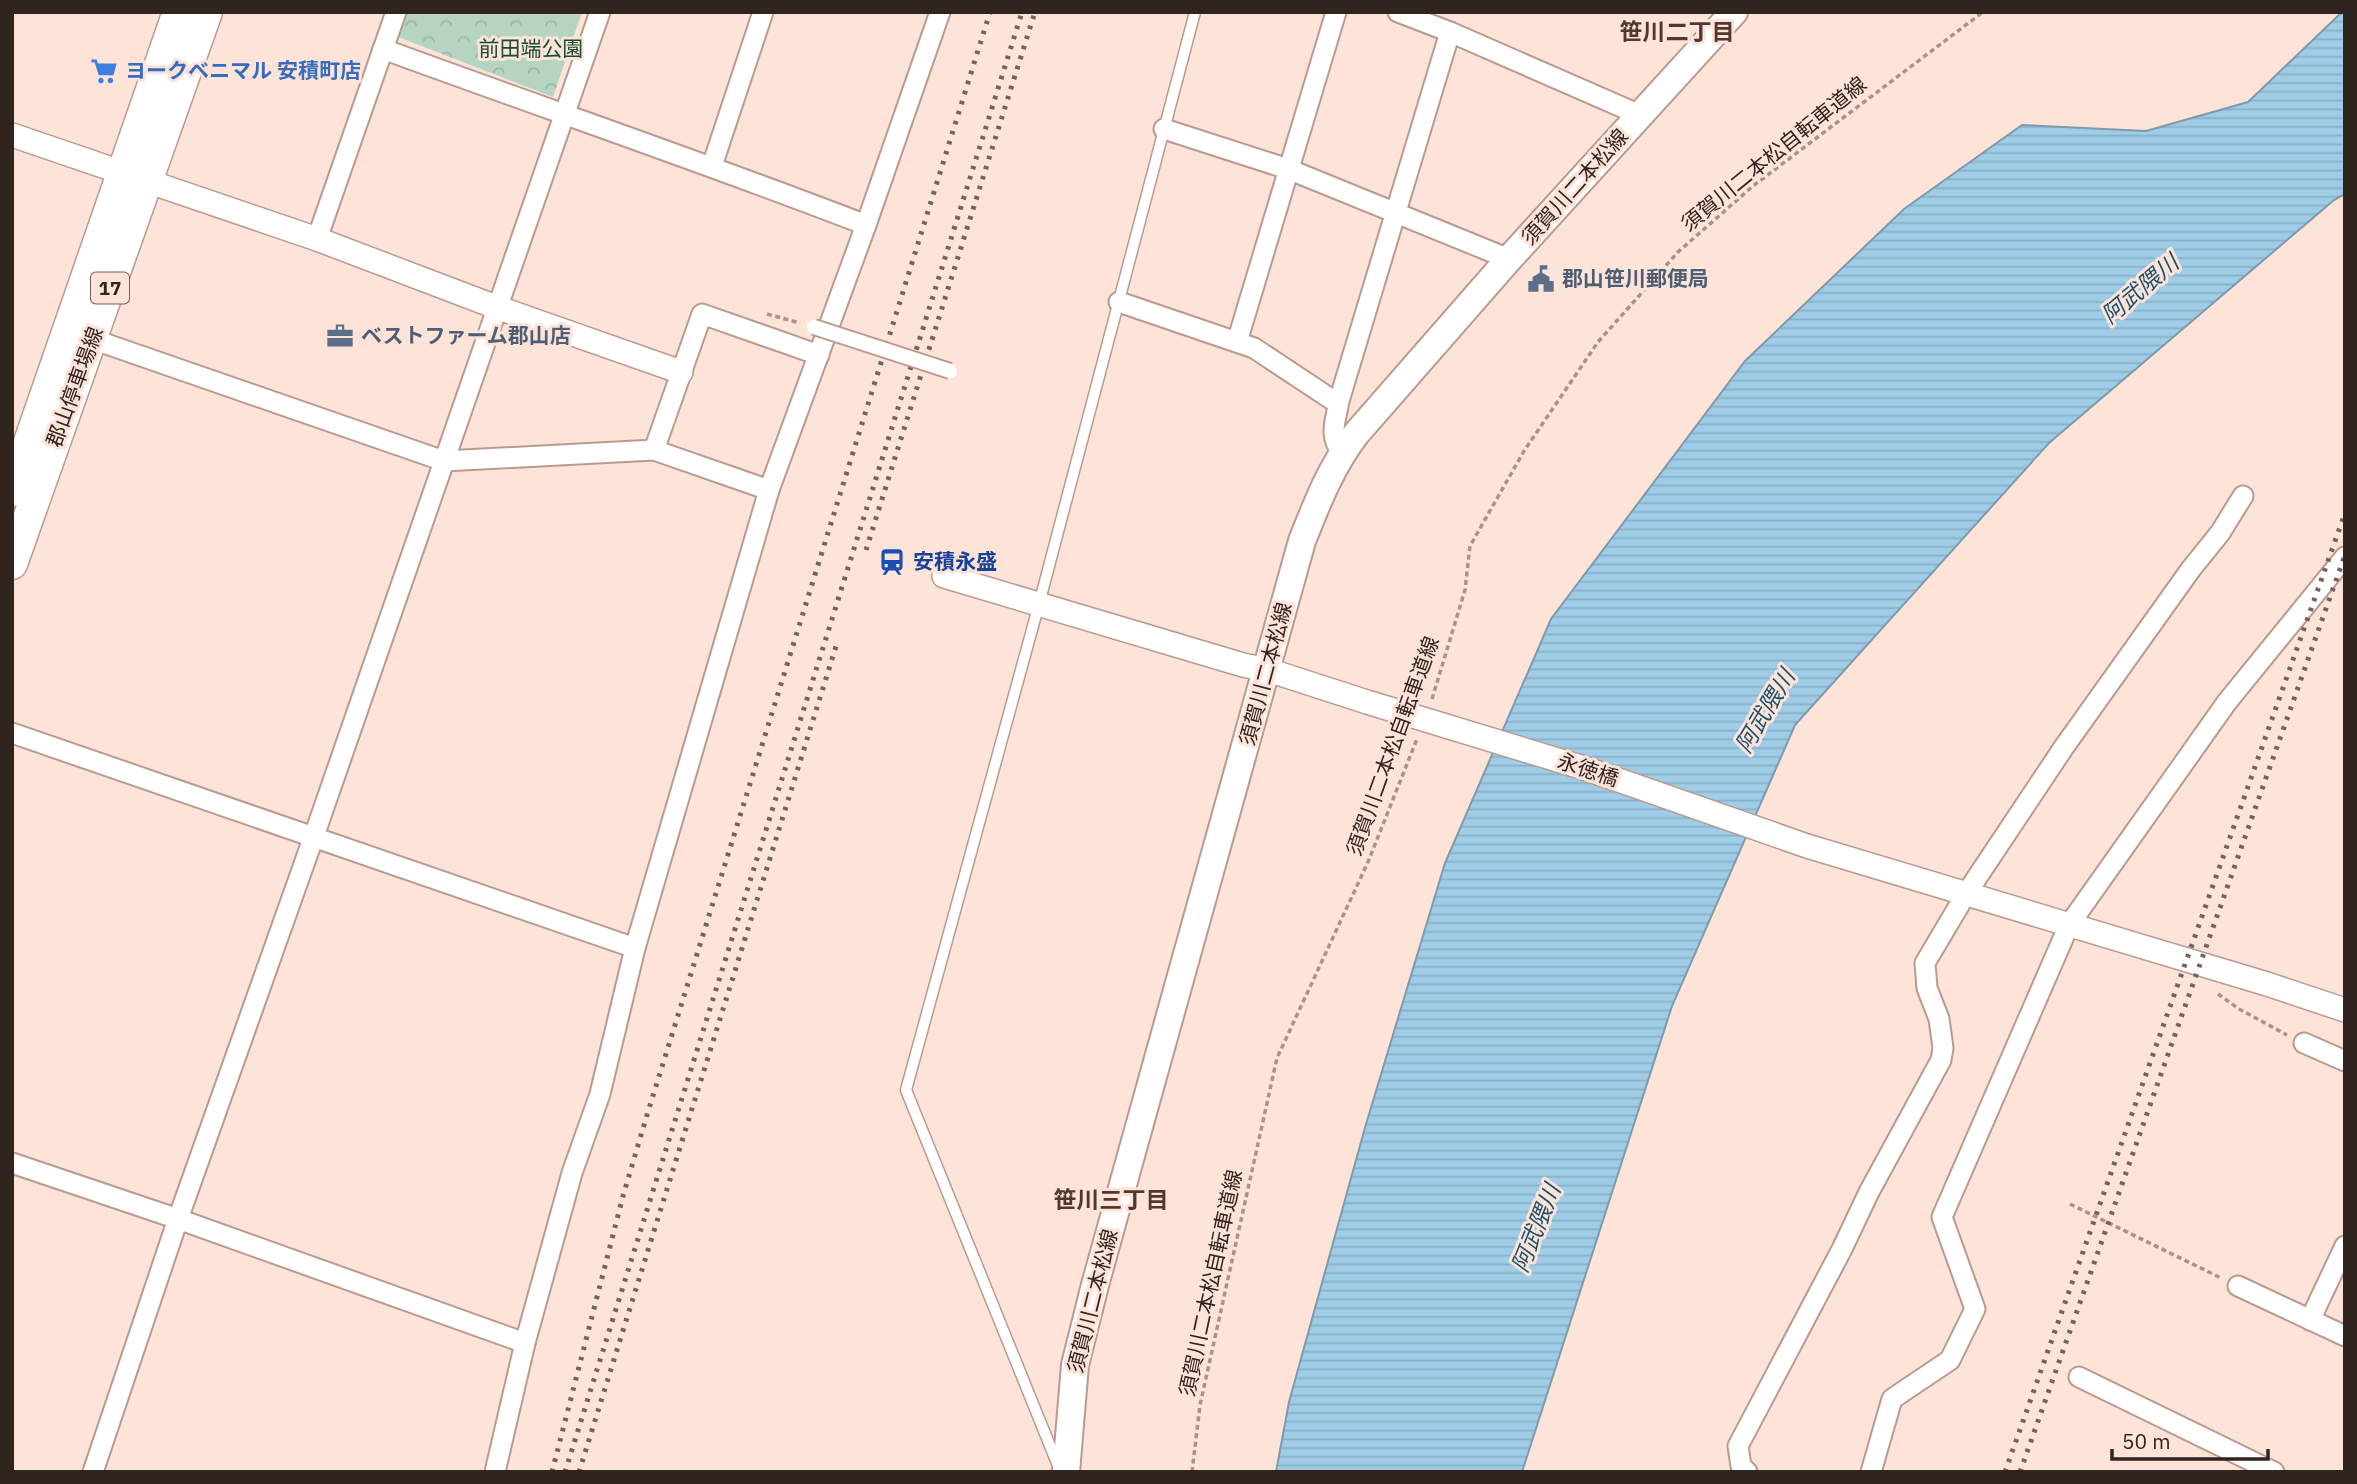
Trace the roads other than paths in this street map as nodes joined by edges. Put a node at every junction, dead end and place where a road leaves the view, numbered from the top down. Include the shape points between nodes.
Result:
1 (178, 12) edge
2 (207, 12) edge
3 (396, 12) edge
4 (600, 12) edge
5 (763, 12) edge
6 (940, 12) edge
7 (1195, 12) edge
8 (1336, 12) edge
9 (1398, 12) edge
10 (1734, 12) edge
11 (1450, 32) junction
12 (383, 49) junction
13 (564, 115) junction
14 (1640, 115) junction
15 (1164, 129) junction
16 (12, 135) edge
17 (712, 166) junction
18 (1288, 169) junction
19 (135, 177) junction
20 (1395, 214) junction
21 (866, 225) junction
22 (317, 239) junction
23 (1509, 258) junction
24 (1119, 302) junction
25 (496, 307) junction
26 (814, 327) dead end
27 (92, 339) junction
28 (1237, 342) junction
29 (819, 355) junction
30 (950, 371) dead end
31 (681, 372) junction
32 (1339, 401) junction
33 (654, 450) junction
34 (1342, 452) junction
35 (444, 461) junction
36 (769, 490) junction
37 (12, 491) edge
38 (2243, 496) dead end
39 (2345, 557) edge
40 (12, 564) edge
41 (944, 576) dead end
42 (1039, 604) junction
43 (1268, 670) junction
44 (12, 733) edge
45 (314, 836) junction
46 (1966, 894) junction
47 (2069, 925) junction
48 (635, 948) junction
49 (2345, 1010) edge
50 (2304, 1044) road end
51 (2345, 1061) edge
52 (12, 1163) edge
53 (178, 1219) junction
54 (2345, 1246) edge
55 (2238, 1286) road end
56 (2310, 1320) junction
57 (2345, 1336) edge
58 (526, 1343) junction
59 (2079, 1377) dead end
60 (93, 1472) edge
61 (495, 1472) edge
62 (1060, 1472) edge
63 (1066, 1472) edge
64 (1746, 1472) edge
65 (1871, 1472) edge
66 (2274, 1472) edge

1 - 19 main road, 郡山停車場線 / 17
2 - 19 main road, 郡山停車場線 / 17
3 - 12 street
4 - 13 street
5 - 17 street
6 - 21 street
7 - 15 lane
8 - 18 street
9 - 11 street
10 - 14 main road, 須賀川二本松線
11 - 14 street
11 - 20 street
12 - 13 street
12 - 22 street
13 - 17 street
13 - 25 street
14 - 23 main road, 須賀川二本松線
15 - 18 street
15 - 24 lane
16 - 19 street
17 - 21 street
18 - 20 street
18 - 28 street
19 - 22 street
19 - 27 main road, 郡山停車場線 / 17
19 - 37 main road, 郡山停車場線 / 17
20 - 23 street
20 - 32 street
21 - 29 street
22 - 25 street
23 - 34 main road, 須賀川二本松線
24 - 28 street
24 - 42 lane
25 - 31 street
25 - 35 street
26 - 30 street, bridge
27 - 35 street
27 - 40 main road, 郡山停車場線 / 17
28 - 32 street
29 - 31 street via 702,314
29 - 36 street
31 - 33 street
32 - 34 street via 1333,434
33 - 35 street
33 - 36 street
34 - 43 main road, 須賀川二本松線 via 1303,541
35 - 45 street
36 - 48 street
38 - 46 street via 2064,747
39 - 47 street via 2227,702
41 - 42 street, 永徳橋
42 - 43 street, 永徳橋
42 - 62 lane via 906,1090
43 - 46 street, 永徳橋, bridge
43 - 63 main road, 須賀川二本松線 via 1075,1365
44 - 45 street
45 - 48 street
45 - 53 street
46 - 47 street, 永徳橋
46 - 64 street via 1926,963 1927,988 1940,1028 1941,1060 1738,1446
47 - 49 street, 永徳橋
47 - 65 street via 1942,1217 1975,1309 1950,1360 1892,1399
48 - 58 street via 600,1094 572,1173
50 - 51 street
52 - 53 street
53 - 58 street
53 - 60 street
54 - 56 street
55 - 56 street
56 - 57 street
58 - 61 street
59 - 66 street

